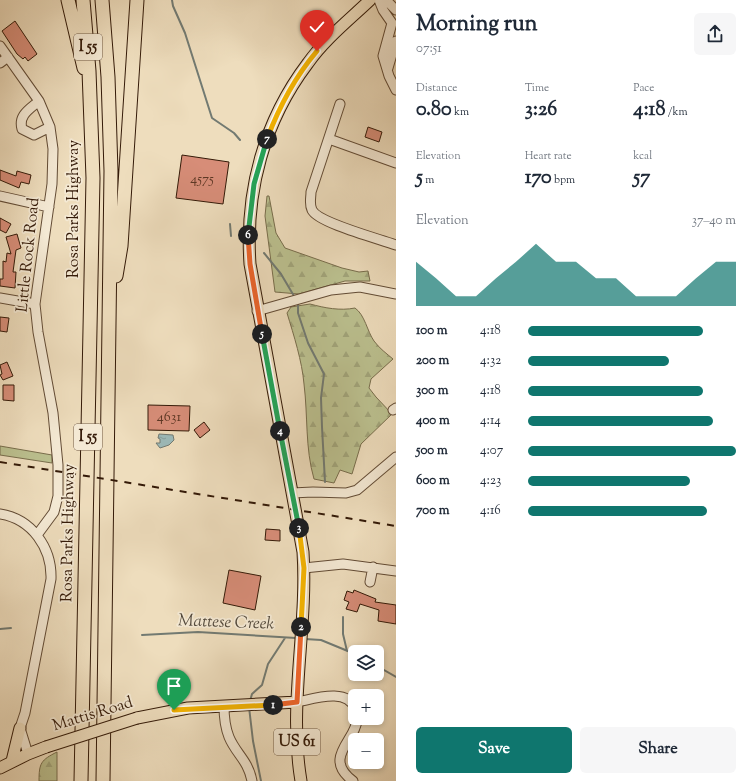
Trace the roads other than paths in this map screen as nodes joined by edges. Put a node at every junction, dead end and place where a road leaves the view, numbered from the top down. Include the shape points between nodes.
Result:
1 (68, 0) edge
2 (83, 0) edge
3 (102, 0) edge
4 (137, 0) edge
5 (370, 0) edge
6 (379, 0) edge
7 (386, 0) edge
8 (396, 10) edge
9 (396, 42) edge
10 (0, 46) edge
11 (8, 57) junction
12 (0, 63) edge
13 (388, 68) junction
14 (396, 90) edge
15 (91, 93) junction
16 (39, 101) junction
17 (340, 104) dead end
18 (50, 127) junction
19 (329, 139) junction
20 (396, 163) edge
21 (0, 196) edge
22 (49, 207) junction
23 (396, 245) edge
24 (396, 294) edge
25 (0, 298) edge
26 (35, 304) junction
27 (257, 310) junction
28 (109, 317) junction
29 (396, 457) edge
30 (292, 494) junction
31 (0, 514) edge
32 (37, 535) junction
33 (373, 567) junction
34 (304, 568) junction
35 (396, 571) edge
36 (370, 582) dead end
37 (348, 700) edge
38 (297, 702) junction
39 (224, 706) junction
40 (357, 725) edge
41 (20, 728) junction
42 (28, 754) junction
43 (12, 761) junction
44 (0, 768) edge
45 (349, 779) edge
46 (81, 781) edge
47 (103, 781) edge
48 (252, 781) edge
49 (301, 781) edge

1 - 15 highway
2 - 15 highway, I 55
3 - 28 highway, I 55 via 111,142
4 - 28 highway via 121,246
5 - 27 main road, US 61 via 334,33 308,62 284,100 262,150 251,195 248,231
6 - 13 street via 392,23 383,56
7 - 8 street
9 - 13 street
10 - 11 street, Little Rock Road
11 - 12 street
11 - 16 street, Little Rock Road
13 - 14 street
15 - 46 highway, Rosa Parks Highway / I 55 via 92,246
16 - 18 street, Little Rock Road
16 - 18 street via 23,115 20,122 22,129 34,135
17 - 19 street
18 - 22 street, Little Rock Road via 53,149
19 - 20 street
19 - 23 street via 311,192 312,211 325,220
21 - 22 street
22 - 26 street, Little Rock Road
24 - 27 street via 360,286 331,290
25 - 26 street
26 - 32 street, Little Rock Road via 53,412 58,465 58,496 54,512
27 - 30 main road, US 61
28 - 47 highway, I 55
29 - 30 street via 357,490 341,494
30 - 34 main road, US 61
31 - 32 street via 21,521
32 - 41 street via 49,556 52,579
33 - 34 street via 344,564
33 - 35 street
33 - 36 street
34 - 38 main road, US 61
37 - 38 street via 332,696
38 - 39 main road, Mattis Road
38 - 49 main road, US 61 via 297,750
39 - 42 main road, Mattis Road, bridge via 174,710 137,718
39 - 48 street via 229,738 247,765
40 - 45 street via 341,749 341,763
41 - 42 street
41 - 43 main road
42 - 43 main road, Mattis Road
43 - 44 main road, Mattis Road

